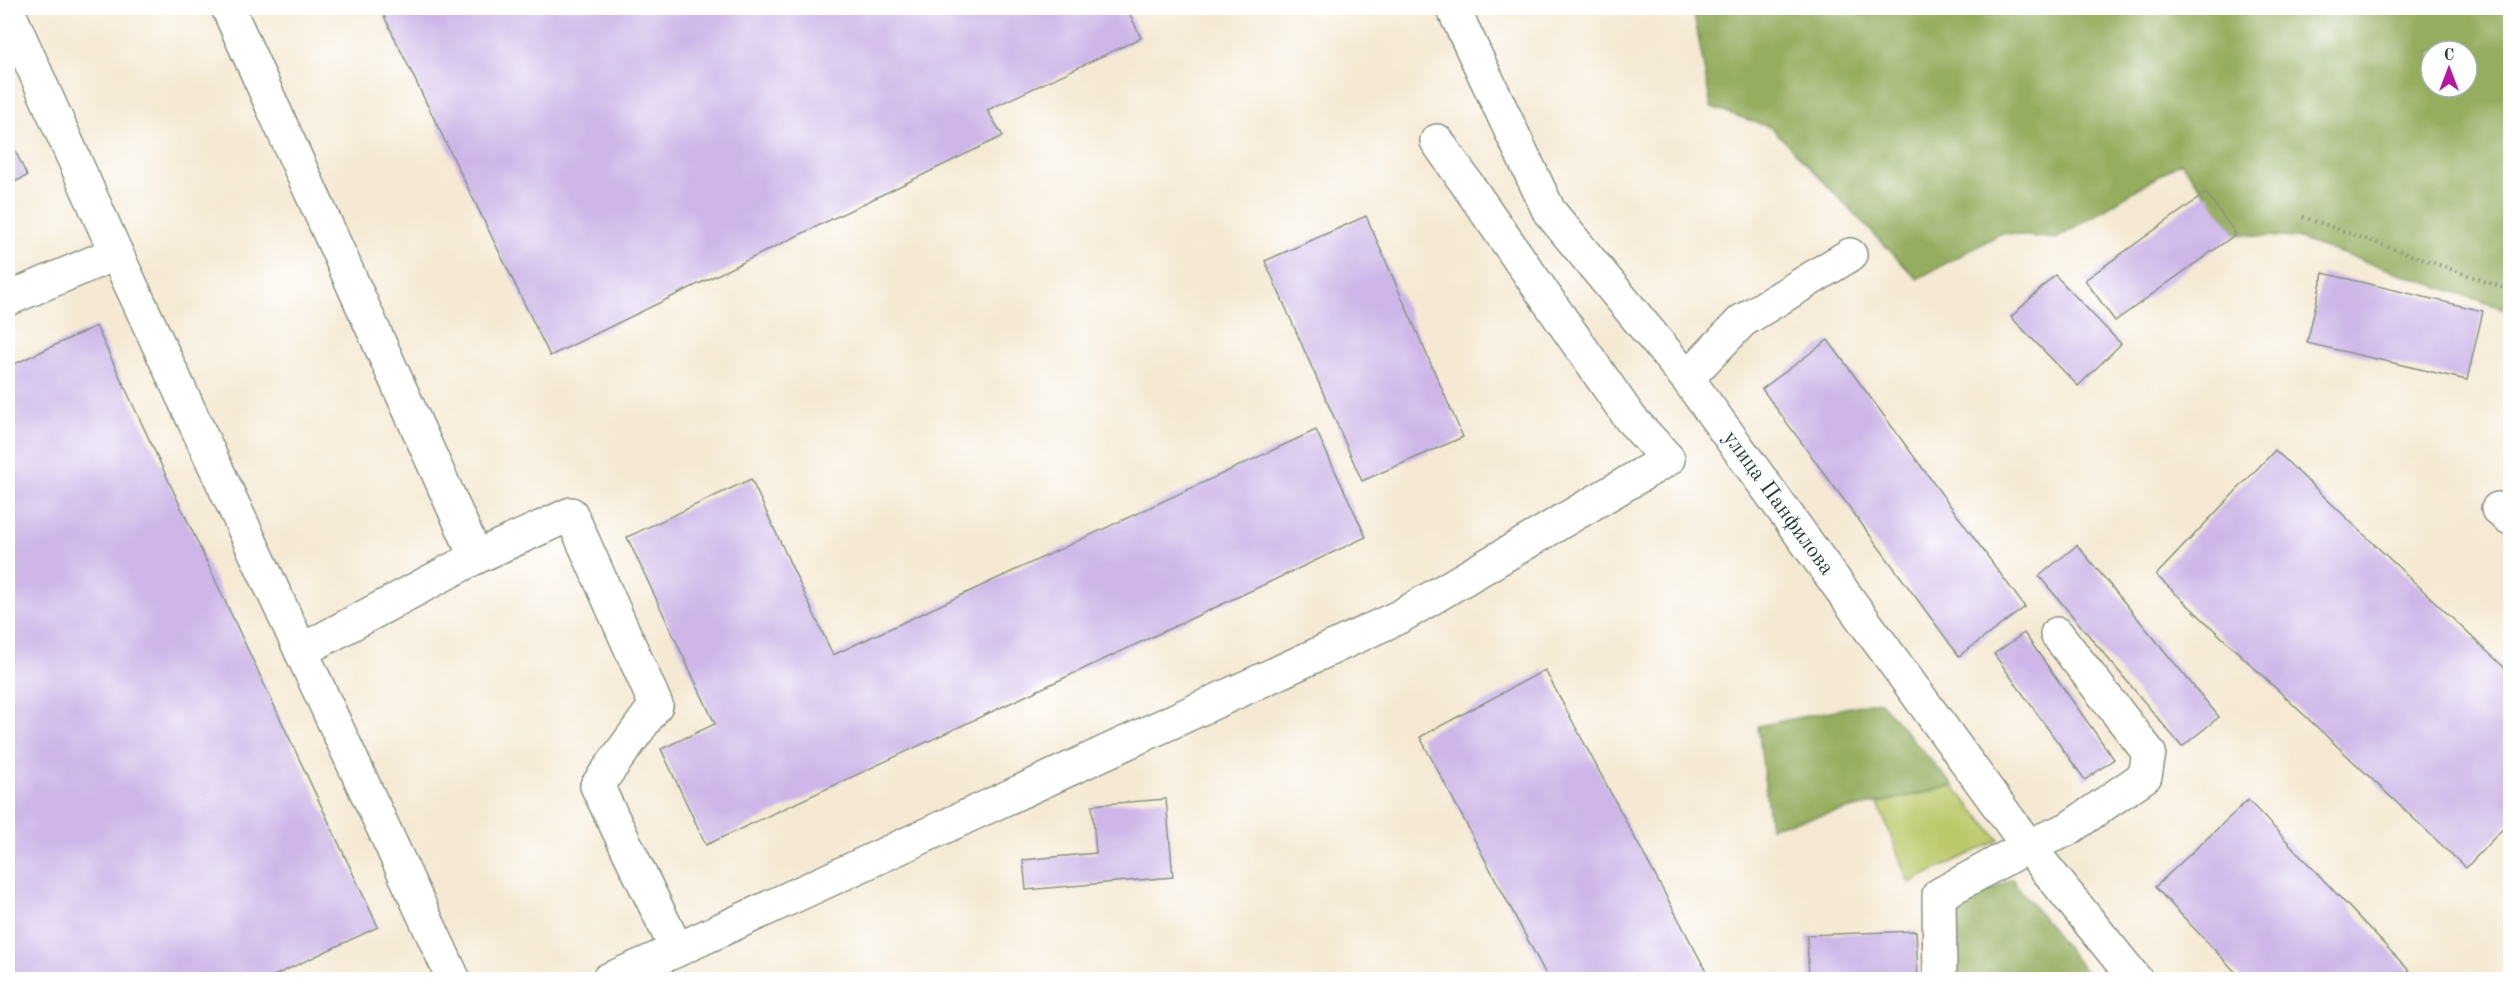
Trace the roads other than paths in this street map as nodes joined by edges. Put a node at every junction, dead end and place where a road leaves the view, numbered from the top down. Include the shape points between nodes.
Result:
1 (228, 8) edge
2 (1452, 8) edge
3 (8, 11) edge
4 (1437, 141) dead end
5 (116, 254) junction
6 (1850, 255) dead end
7 (8, 299) edge
8 (1687, 378) junction
9 (476, 558) junction
10 (2057, 634) dead end
11 (301, 651) junction
12 (2028, 846) junction
13 (677, 950) junction
14 (454, 980) edge
15 (608, 980) edge
16 (1940, 980) edge
17 (2136, 980) edge

1 - 9 street
2 - 8 street, улица Панфилова via 1549,211
3 - 5 street
4 - 13 street via 1630,418 1668,459 1401,616
5 - 7 street
5 - 11 street
6 - 8 street via 1742,321
8 - 12 street, улица Панфилова
9 - 11 street
9 - 13 street via 571,514 656,705 597,786
10 - 12 street via 2149,753 2145,776 2067,829
11 - 14 street
12 - 16 street via 1939,895
12 - 17 street, улица Панфилова
13 - 15 street

